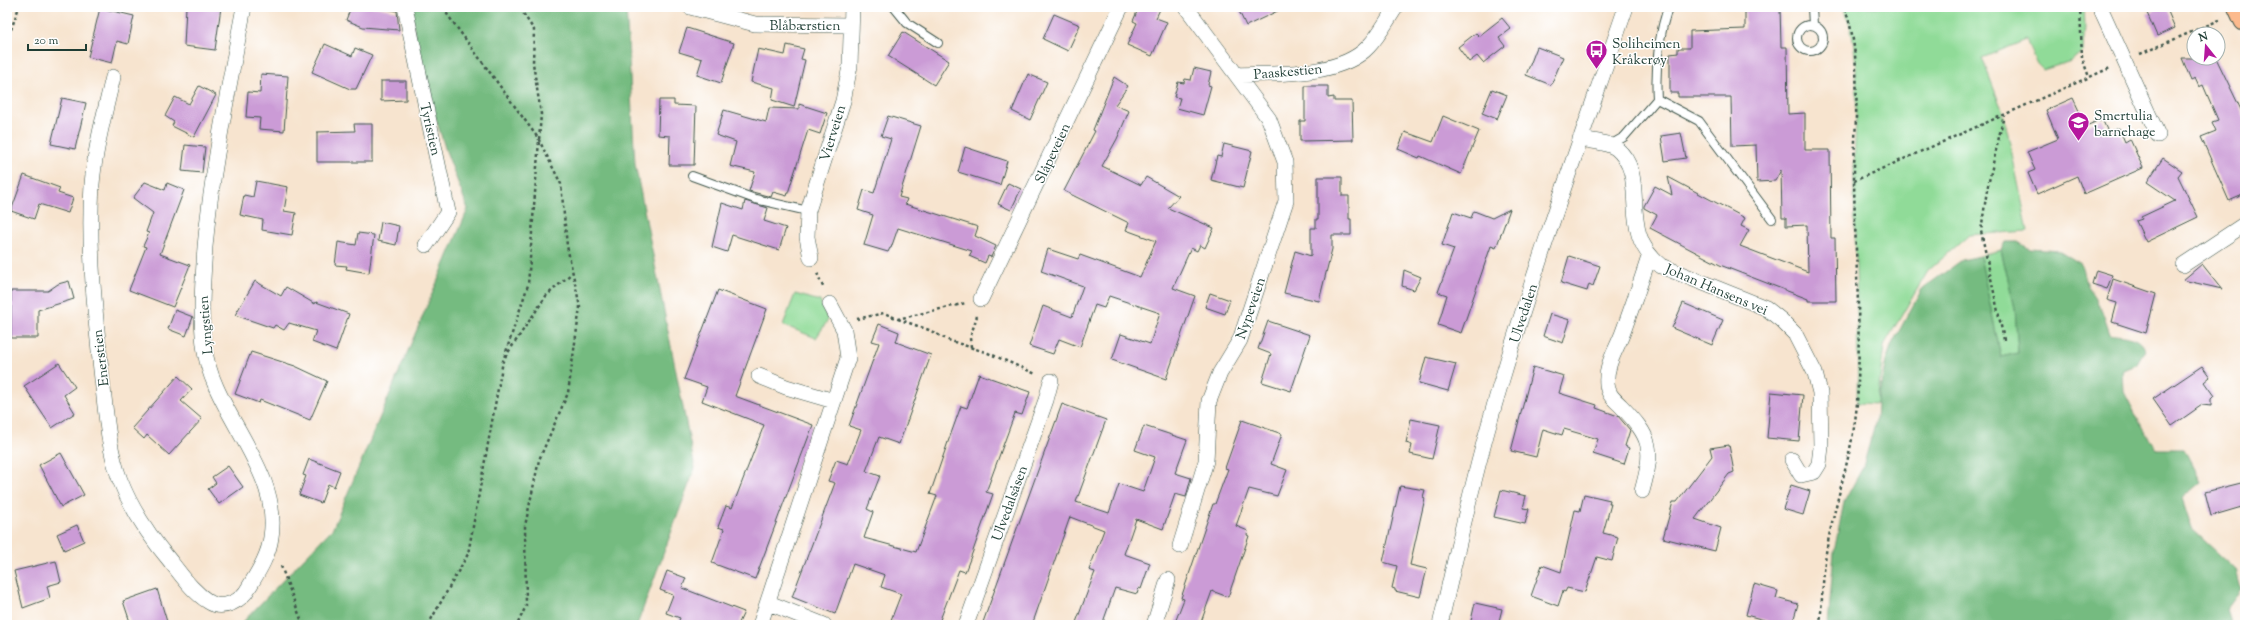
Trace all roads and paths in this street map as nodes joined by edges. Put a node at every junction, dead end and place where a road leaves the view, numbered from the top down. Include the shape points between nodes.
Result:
1 (19, 7) edge
2 (244, 7) edge
3 (405, 7) edge
4 (446, 7) edge
5 (519, 7) edge
6 (690, 7) edge
7 (852, 7) edge
8 (894, 7) edge
9 (1121, 7) edge
10 (1186, 7) edge
11 (1396, 7) edge
12 (1626, 7) edge
13 (1668, 7) edge
14 (1812, 7) edge
15 (1844, 7) edge
16 (2080, 7) edge
17 (2100, 7) edge
18 (2237, 14) edge
19 (850, 25) junction
20 (1813, 25) dead end
21 (7, 41) edge
22 (938, 43) dead end
23 (2125, 61) junction
24 (1238, 75) junction
25 (113, 77) dead end
26 (2089, 77) junction
27 (1657, 99) junction
28 (2004, 115) junction
29 (2158, 135) dead end
30 (538, 138) junction
31 (1580, 139) junction
32 (1609, 145) junction
33 (692, 176) dead end
34 (1854, 181) junction
35 (808, 211) junction
36 (1772, 219) dead end
37 (2245, 224) edge
38 (426, 245) dead end
39 (1649, 257) junction
40 (811, 258) joint
41 (2183, 265) dead end
42 (572, 273) junction
43 (982, 299) junction
44 (830, 304) joint
45 (898, 319) junction
46 (842, 326) junction
47 (2004, 340) dead end
48 (971, 348) junction
49 (503, 361) junction
50 (759, 376) dead end
51 (1051, 381) joint
52 (834, 401) junction
53 (1792, 460) dead end
54 (1642, 491) dead end
55 (271, 539) junction
56 (1180, 546) dead end
57 (1168, 580) dead end
58 (769, 603) junction
59 (215, 606) joint
60 (303, 625) edge
61 (428, 625) edge
62 (516, 625) edge
63 (760, 625) edge
64 (824, 625) edge
65 (966, 625) edge
66 (1154, 625) edge
67 (1440, 625) edge
68 (1820, 625) edge

1 - 21 path
2 - 55 street, Lyngstien via 209,200 202,291 204,347 215,387 244,440 268,494 272,514
3 - 38 street, Tyristien via 448,212
4 - 30 path via 447,14
5 - 30 path via 534,30 533,62 541,114
6 - 19 street, Blåbærstien via 755,24
7 - 19 street, Vierveien
8 - 22 lane via 907,23
9 - 43 street, Slåpeveien
10 - 24 street, Paaskestien
11 - 24 street, Paaskestien via 1368,48 1350,61 1328,68
12 - 31 street, Ulvedalen
13 - 27 lane via 1660,30 1656,63
14 - 20 lane
15 - 34 path via 1853,36 1855,60
16 - 26 path via 2080,43
17 - 23 street
18 - 23 path
19 - 35 street, Vierveien via 850,66 843,101
23 - 26 path
23 - 29 street
24 - 56 street, Nypeveien via 1269,119 1285,162 1286,201 1240,340 1220,373 1209,401 1206,461
25 - 59 street, Enerstien via 92,182 91,245 94,307 109,438 119,478 147,533 198,595
26 - 28 path
27 - 32 lane via 1624,137
27 - 36 lane via 1699,121
28 - 34 path
28 - 47 path via 1987,190 1981,231
30 - 42 path via 561,184
30 - 49 path via 528,285
31 - 32 street
31 - 67 street, Ulvedalen via 1502,378 1462,526
32 - 39 street, Johan Hansens vei via 1616,148 1634,176 1636,226
33 - 35 lane via 755,198
34 - 68 path via 1859,327 1857,403 1854,430 1826,553
35 - 40 street, Vierveien via 807,237
37 - 41 street
39 - 53 street, Johan Hansens vei via 1661,266 1766,308 1795,334 1818,381 1821,447 1819,464 1814,472 1801,475
39 - 54 street, Johan Hansens vei via 1608,368 1607,383 1609,394 1643,431 1650,449 1649,465
40 - 44 path
42 - 49 path via 546,296
42 - 62 path via 580,307 568,393 539,460 525,526 526,606
43 - 45 path
43 - 48 path via 970,338
44 - 46 street
45 - 46 path via 884,313 860,318
45 - 48 path
46 - 52 street via 848,358
48 - 51 path
49 - 61 path via 468,554
50 - 52 street
51 - 65 street, Ulvedalsåsen
52 - 58 street
55 - 59 street, Lyngstien via 261,567 246,592 234,602
55 - 60 path
57 - 66 street
58 - 63 street
58 - 64 street

